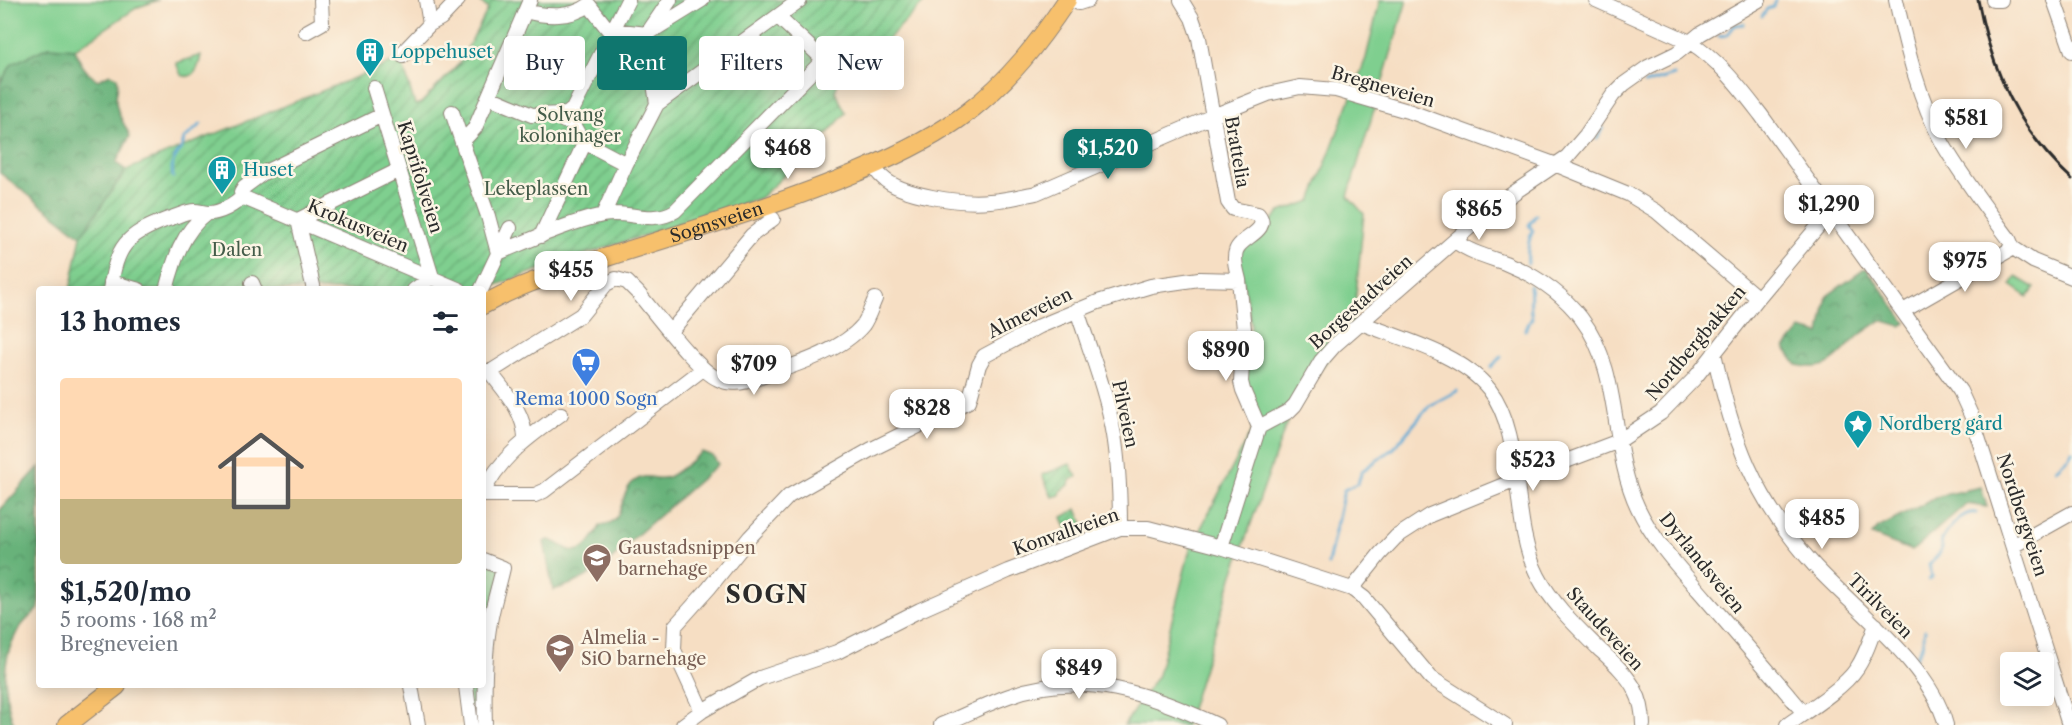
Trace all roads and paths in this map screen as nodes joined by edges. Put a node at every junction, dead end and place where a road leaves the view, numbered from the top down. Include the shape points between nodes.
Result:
1 (321, 0) edge
2 (426, 0) edge
3 (458, 0) edge
4 (620, 0) edge
5 (628, 0) edge
6 (670, 0) edge
7 (702, 0) edge
8 (779, 0) edge
9 (800, 0) edge
10 (1068, 0) edge
11 (1088, 0) edge
12 (1180, 0) edge
13 (1596, 0) edge
14 (1759, 0) edge
15 (1896, 0) edge
16 (1993, 0) edge
17 (2001, 0) edge
18 (2054, 0) edge
19 (590, 2) edge
20 (528, 6) edge
21 (778, 17) junction
22 (430, 24) junction
23 (609, 29) junction
24 (306, 32) dead end
25 (647, 34) junction
26 (1690, 42) junction
27 (2072, 51) edge
28 (816, 53) edge
29 (403, 56) dead end
30 (816, 68) edge
31 (374, 88) dead end
32 (489, 97) junction
33 (657, 104) junction
34 (452, 112) dead end
35 (382, 115) junction
36 (1213, 116) junction
37 (565, 117) junction
38 (462, 142) junction
39 (584, 144) junction
40 (626, 164) junction
41 (874, 165) junction
42 (1557, 165) junction
43 (399, 170) junction
44 (242, 197) junction
45 (1831, 211) junction
46 (207, 213) junction
47 (603, 215) junction
48 (773, 219) dead end
49 (298, 220) junction
50 (510, 228) dead end
51 (541, 236) junction
52 (1455, 241) junction
53 (2013, 248) junction
54 (498, 253) junction
55 (432, 277) junction
56 (2072, 277) edge
57 (1239, 280) junction
58 (111, 286) edge
59 (167, 286) edge
60 (313, 286) edge
61 (420, 286) edge
62 (451, 286) edge
63 (483, 286) edge
64 (1758, 298) junction
65 (875, 299) dead end
66 (486, 304) edge
67 (1077, 310) junction
68 (1904, 311) junction
69 (1361, 323) junction
70 (671, 331) junction
71 (1714, 353) junction
72 (703, 369) junction
73 (486, 371) edge
74 (561, 414) dead end
75 (1259, 427) junction
76 (525, 439) junction
77 (1619, 441) junction
78 (1516, 480) junction
79 (486, 489) edge
80 (486, 494) edge
81 (2072, 513) edge
82 (1120, 528) junction
83 (2013, 546) junction
84 (1221, 547) junction
85 (486, 561) edge
86 (1352, 589) junction
87 (1876, 625) junction
88 (486, 651) edge
89 (114, 688) edge
90 (411, 688) edge
91 (466, 688) edge
92 (484, 688) edge
93 (702, 711) junction
94 (1804, 713) junction
95 (67, 725) edge
96 (418, 725) edge
97 (471, 725) edge
98 (485, 725) edge
99 (683, 725) edge
100 (941, 725) edge
101 (1216, 725) edge
102 (1505, 725) edge
103 (1643, 725) edge
104 (1787, 725) edge
105 (1946, 725) edge
106 (2069, 725) edge

1 - 24 street via 322,23
2 - 22 street
3 - 22 street
4 - 23 street
5 - 23 street
6 - 25 street
7 - 25 street
8 - 21 street
9 - 21 street
10 - 11 street
10 - 41 main road, Sognsveien via 1021,62 981,102 937,133
12 - 36 street, Brattelia via 1199,38
13 - 26 street, Nordbergveien
14 - 26 street, Borgestadveien
15 - 53 street via 1914,75 1933,123 1955,163
16 - 17 street
18 - 27 street
19 - 20 street via 583,10 552,15
19 - 23 street
20 - 32 street
21 - 28 street
21 - 33 street
22 - 29 street
23 - 25 street
23 - 37 street
25 - 33 street
26 - 42 street, Borgestadveien via 1618,89 1578,146
26 - 45 street, Nordbergveien via 1744,92
30 - 47 street via 675,211 658,218
31 - 35 street, Kaprifolveien
32 - 37 street via 532,115
32 - 38 street via 475,128
33 - 40 street
34 - 38 street
35 - 43 street, Kaprifolveien
35 - 44 street via 263,174 244,187
36 - 41 street, Bregneveien via 1036,193 988,202 951,201 908,190 885,180
36 - 42 street, Bregneveien via 1280,90 1325,88 1412,112
36 - 57 street, Brattelia via 1228,202 1233,209 1257,214 1262,220 1261,227 1236,249
37 - 39 street
38 - 54 street
39 - 40 street
39 - 51 street
40 - 47 street
41 - 66 main road, Sognsveien via 793,197 532,282
42 - 52 street, Borgestadveien via 1500,202
42 - 64 street, Bregneveien via 1646,203
43 - 49 street
43 - 55 street, Kaprifolveien
44 - 46 street
44 - 49 street, Krokusveien
45 - 64 street, Nordbergbakken
45 - 68 street, Nordbergveien
46 - 58 street via 193,211 129,239 118,254
46 - 59 street via 184,238
47 - 51 street
48 - 70 street via 752,235
49 - 55 street, Krokusveien
49 - 60 street
50 - 54 street
51 - 54 street
52 - 69 street, Borgestadveien
52 - 77 street, Dyrlandsveien via 1537,279 1581,317 1602,355
53 - 56 street
53 - 68 street
54 - 63 street
55 - 61 street
55 - 62 street, Krokusveien
57 - 67 street, Almeveien via 1165,283
57 - 75 street via 1245,329 1241,382
64 - 71 street, Nordbergbakken
65 - 72 street via 865,323 821,356 744,382 718,380
67 - 82 street, Pilveien via 1114,433
67 - 93 street, Almeveien via 984,356 969,401 789,496 750,537 675,626 674,650
68 - 83 street, Nordbergveien via 1967,404
69 - 75 street, Borgestadveien via 1320,361 1295,405
69 - 78 street, Staudeveien via 1452,360 1482,381 1503,413
70 - 72 street
70 - 73 street via 627,282 616,279 606,284 580,315
71 - 77 street, Nordbergbakken via 1661,413
71 - 87 street, Tirilveien via 1733,429 1757,485 1812,563
72 - 80 street via 544,491 535,495
73 - 76 street via 519,412
74 - 76 street
75 - 84 street
76 - 79 street
77 - 78 street, Nordbergbakken
77 - 94 street, Dyrlandsveien via 1631,492 1647,524 1677,566
78 - 86 street, Nordbergbakken via 1445,508 1406,529
78 - 103 street, Staudeveien via 1522,530 1539,578 1555,603 1628,679 1639,698
81 - 83 street
82 - 84 street, Konvallveien via 1148,528
82 - 93 street, Konvallveien via 1008,571 837,652 760,678
83 - 106 street, Nordbergveien
84 - 86 street, Konvallveien
85 - 88 street via 503,568
86 - 102 street, Konvallveien via 1431,678
87 - 94 street via 1856,671
87 - 105 street, Tirilveien via 1922,680 1939,705
89 - 95 main road
90 - 96 street
91 - 97 street
92 - 98 street
93 - 99 street, Konvallveien
94 - 104 street
100 - 101 street via 1008,696 1088,683 1159,701

